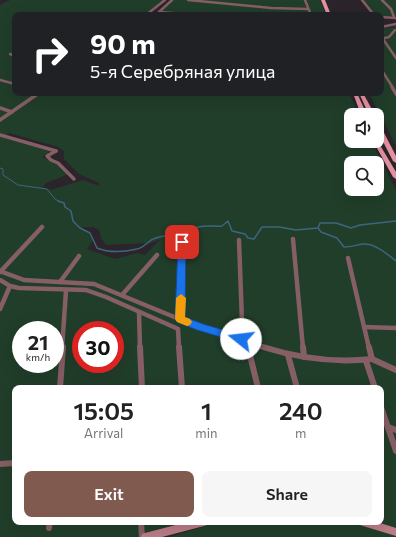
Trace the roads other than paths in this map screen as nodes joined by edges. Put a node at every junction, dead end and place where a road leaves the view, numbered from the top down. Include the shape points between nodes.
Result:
1 (165, 0) edge
2 (172, 0) edge
3 (188, 0) edge
4 (305, 0) edge
5 (323, 0) edge
6 (362, 0) edge
7 (382, 0) edge
8 (308, 9) junction
9 (150, 12) edge
10 (159, 12) edge
11 (310, 12) edge
12 (328, 12) edge
13 (372, 12) edge
14 (384, 17) edge
15 (395, 17) edge
16 (396, 24) edge
17 (391, 26) junction
18 (384, 28) edge
19 (396, 30) edge
20 (384, 38) edge
21 (384, 42) edge
22 (396, 58) edge
23 (384, 74) edge
24 (0, 80) edge
25 (12, 83) edge
26 (396, 94) edge
27 (35, 96) edge
28 (356, 96) edge
29 (362, 96) edge
30 (0, 108) edge
31 (361, 108) edge
32 (368, 108) edge
33 (12, 112) junction
34 (0, 120) edge
35 (0, 136) edge
36 (384, 138) edge
37 (380, 148) edge
38 (396, 161) edge
39 (396, 177) edge
40 (74, 179) dead end
41 (42, 227) dead end
42 (293, 239) dead end
43 (239, 240) dead end
44 (182, 242) dead end
45 (157, 255) dead end
46 (79, 256) dead end
47 (348, 258) dead end
48 (0, 271) edge
49 (0, 280) edge
50 (60, 282) junction
51 (10, 286) junction
52 (66, 291) junction
53 (122, 295) junction
54 (0, 309) edge
55 (139, 314) junction
56 (180, 319) junction
57 (364, 327) junction
58 (396, 328) edge
59 (241, 339) junction
60 (247, 341) junction
61 (288, 355) junction
62 (304, 356) junction
63 (369, 360) junction
64 (396, 370) edge
65 (60, 385) edge
66 (142, 385) edge
67 (182, 385) edge
68 (257, 385) edge
69 (296, 385) edge
70 (374, 385) edge
71 (384, 416) edge
72 (388, 427) junction
73 (396, 430) edge
74 (396, 451) edge
75 (12, 463) edge
76 (0, 464) edge
77 (141, 525) edge
78 (192, 525) edge
79 (373, 525) edge
80 (396, 532) edge
81 (142, 537) edge
82 (145, 537) edge

1 - 9 street
2 - 10 street
3 - 8 street
4 - 8 street
5 - 12 main road
6 - 13 street
7 - 15 street
8 - 11 street
14 - 15 street
16 - 17 street
17 - 18 street
17 - 19 street
19 - 20 street
21 - 22 street
23 - 26 street
24 - 25 street
27 - 33 street
28 - 31 main road
29 - 32 main road
30 - 33 street
33 - 34 street
35 - 40 street via 56,150 47,156 48,158 58,163
36 - 38 main road
37 - 39 main road
41 - 48 street
42 - 62 street
43 - 59 street
44 - 56 street
45 - 53 street
46 - 50 street
47 - 57 street
48 - 50 street via 24,280
49 - 51 street
50 - 53 street via 94,284
51 - 52 street
51 - 54 street
52 - 55 street via 86,290
52 - 65 street
53 - 56 street
55 - 66 street
55 - 67 street via 177,329
56 - 59 street via 201,328
57 - 58 street
57 - 63 street
59 - 60 street
60 - 61 street
60 - 68 street
61 - 62 street
61 - 69 street
62 - 63 street
63 - 64 street
63 - 70 street
71 - 72 street
72 - 73 street
72 - 74 street
75 - 76 street
77 - 81 street
78 - 82 street
79 - 80 street

